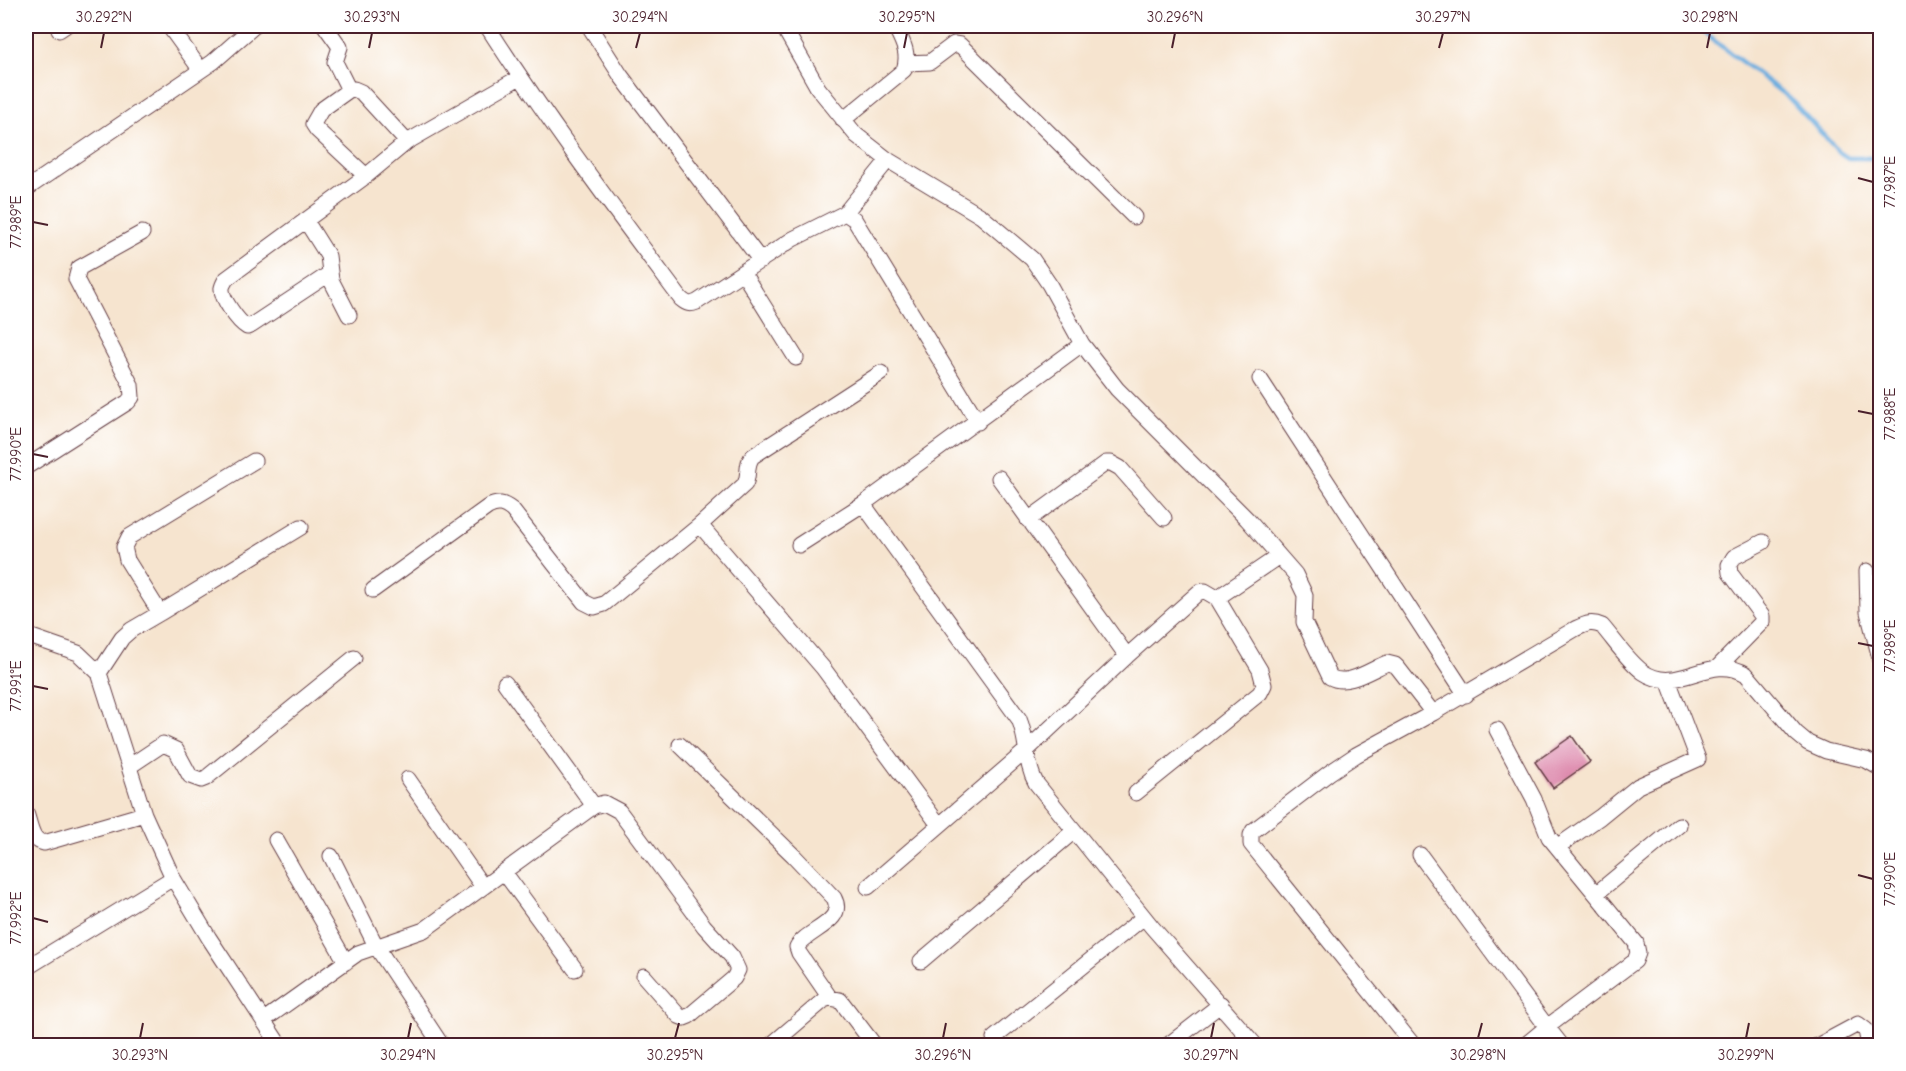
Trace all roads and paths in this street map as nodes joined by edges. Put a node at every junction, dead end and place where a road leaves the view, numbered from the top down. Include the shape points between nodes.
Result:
1 (169, 26) edge
2 (254, 26) edge
3 (325, 26) edge
4 (487, 26) edge
5 (589, 26) edge
6 (783, 26) edge
7 (895, 26) edge
8 (906, 63) junction
9 (200, 69) junction
10 (520, 77) junction
11 (349, 90) junction
12 (843, 120) junction
13 (407, 142) junction
14 (888, 160) junction
15 (366, 176) junction
16 (26, 189) edge
17 (845, 213) junction
18 (1134, 217) dead end
19 (306, 221) junction
20 (142, 233) dead end
21 (761, 261) junction
22 (743, 273) junction
23 (329, 274) junction
24 (349, 315) dead end
25 (1082, 344) junction
26 (796, 358) dead end
27 (881, 373) dead end
28 (1260, 379) dead end
29 (978, 422) junction
30 (254, 461) dead end
31 (26, 467) edge
32 (999, 478) dead end
33 (863, 504) junction
34 (1164, 518) dead end
35 (1028, 520) junction
36 (700, 525) junction
37 (301, 527) dead end
38 (1763, 542) dead end
39 (799, 545) dead end
40 (1279, 556) junction
41 (1867, 571) dead end
42 (373, 590) dead end
43 (1217, 598) junction
44 (160, 613) junction
45 (26, 635) edge
46 (1127, 656) junction
47 (354, 658) dead end
48 (1881, 658) edge
49 (1719, 667) junction
50 (99, 673) junction
51 (1668, 680) junction
52 (505, 683) dead end
53 (1466, 695) junction
54 (1433, 713) junction
55 (1497, 730) dead end
56 (680, 745) dead end
57 (1028, 749) junction
58 (130, 766) junction
59 (1881, 768) edge
60 (408, 779) dead end
61 (1136, 793) dead end
62 (594, 806) junction
63 (144, 814) junction
64 (27, 819) edge
65 (939, 825) junction
66 (1679, 825) dead end
67 (1074, 831) junction
68 (276, 840) dead end
69 (1557, 847) junction
70 (1420, 855) dead end
71 (332, 856) dead end
72 (504, 872) junction
73 (173, 878) junction
74 (483, 887) junction
75 (868, 887) dead end
76 (1597, 893) junction
77 (1144, 917) junction
78 (376, 946) junction
79 (921, 961) dead end
80 (346, 962) junction
81 (26, 968) edge
82 (575, 969) dead end
83 (644, 976) dead end
84 (830, 998) junction
85 (1221, 1004) junction
86 (264, 1020) junction
87 (1547, 1027) junction
88 (994, 1038) dead end
89 (1818, 1045) edge
90 (280, 1046) edge
91 (442, 1046) edge
92 (770, 1046) edge
93 (875, 1046) edge
94 (1167, 1046) edge
95 (1256, 1046) edge
96 (1414, 1046) edge
97 (1524, 1046) edge
98 (1562, 1046) edge
99 (1869, 1046) edge

1 - 9 street
2 - 9 street
3 - 11 street via 340,47 335,62
4 - 10 street
5 - 21 street via 621,76
6 - 12 street via 818,88
7 - 8 street via 906,50
8 - 12 street via 904,70
8 - 18 street via 930,62 954,44 960,45
9 - 16 street
10 - 13 street
10 - 22 street via 681,299 691,304 697,302
11 - 13 street via 361,93
11 - 15 street via 321,110 313,124
12 - 14 street
13 - 15 street
14 - 17 street
14 - 25 street via 981,216 1032,259
15 - 19 street
17 - 21 street via 793,238
17 - 29 street via 854,219
19 - 23 street via 328,256
19 - 23 street via 226,279 223,295 246,327
20 - 31 street via 79,268 76,279 131,385 132,398
21 - 22 street
22 - 26 street
23 - 24 street
25 - 29 street
25 - 40 street via 1117,389
27 - 36 street via 753,456 745,484
28 - 53 street
29 - 33 street
30 - 44 street via 129,537 124,547 127,560
32 - 35 street
33 - 39 street
33 - 57 street via 1019,719
34 - 35 street via 1120,468 1106,463
35 - 46 street
36 - 42 street via 604,604 594,607 584,602 512,510 497,502
36 - 65 street via 824,668
37 - 44 street
38 - 49 street via 1734,557 1729,566 1730,573 1762,616 1762,622
40 - 43 street
40 - 54 street via 1303,590 1304,622 1330,676 1341,681 1391,663
41 - 48 street via 1868,612
43 - 46 street via 1199,592
43 - 61 street via 1260,670 1264,685 1260,693
44 - 50 street via 122,638
45 - 50 street via 78,653
46 - 57 street
47 - 58 street via 206,778 190,776 176,750 164,744
49 - 51 street
49 - 59 street via 1746,674 1809,743
50 - 58 street
51 - 53 street via 1645,673 1602,626 1589,622
51 - 69 street via 1698,759 1638,786
52 - 62 street
53 - 54 street
54 - 96 street via 1329,773 1253,831 1250,839
55 - 69 street
56 - 84 street via 834,898 835,915 797,947
57 - 65 street
57 - 67 street via 1035,783
58 - 63 street
60 - 74 street
62 - 72 street
62 - 83 street via 604,803 619,811 738,970 734,978 684,1018
63 - 64 street via 44,843 35,839
63 - 73 street
65 - 75 street
66 - 76 street
67 - 77 street
67 - 79 street
68 - 80 street
69 - 76 street
70 - 87 street
71 - 78 street
72 - 74 street
72 - 82 street
73 - 81 street
73 - 86 street
74 - 78 street via 424,930
76 - 87 street via 1636,943 1637,957
77 - 85 street
77 - 88 street
78 - 80 street
78 - 91 street
80 - 86 street
84 - 92 street
84 - 93 street via 840,1000
85 - 94 street
85 - 95 street
86 - 90 street
87 - 97 street
87 - 98 street
89 - 99 street via 1858,1024 1866,1030

